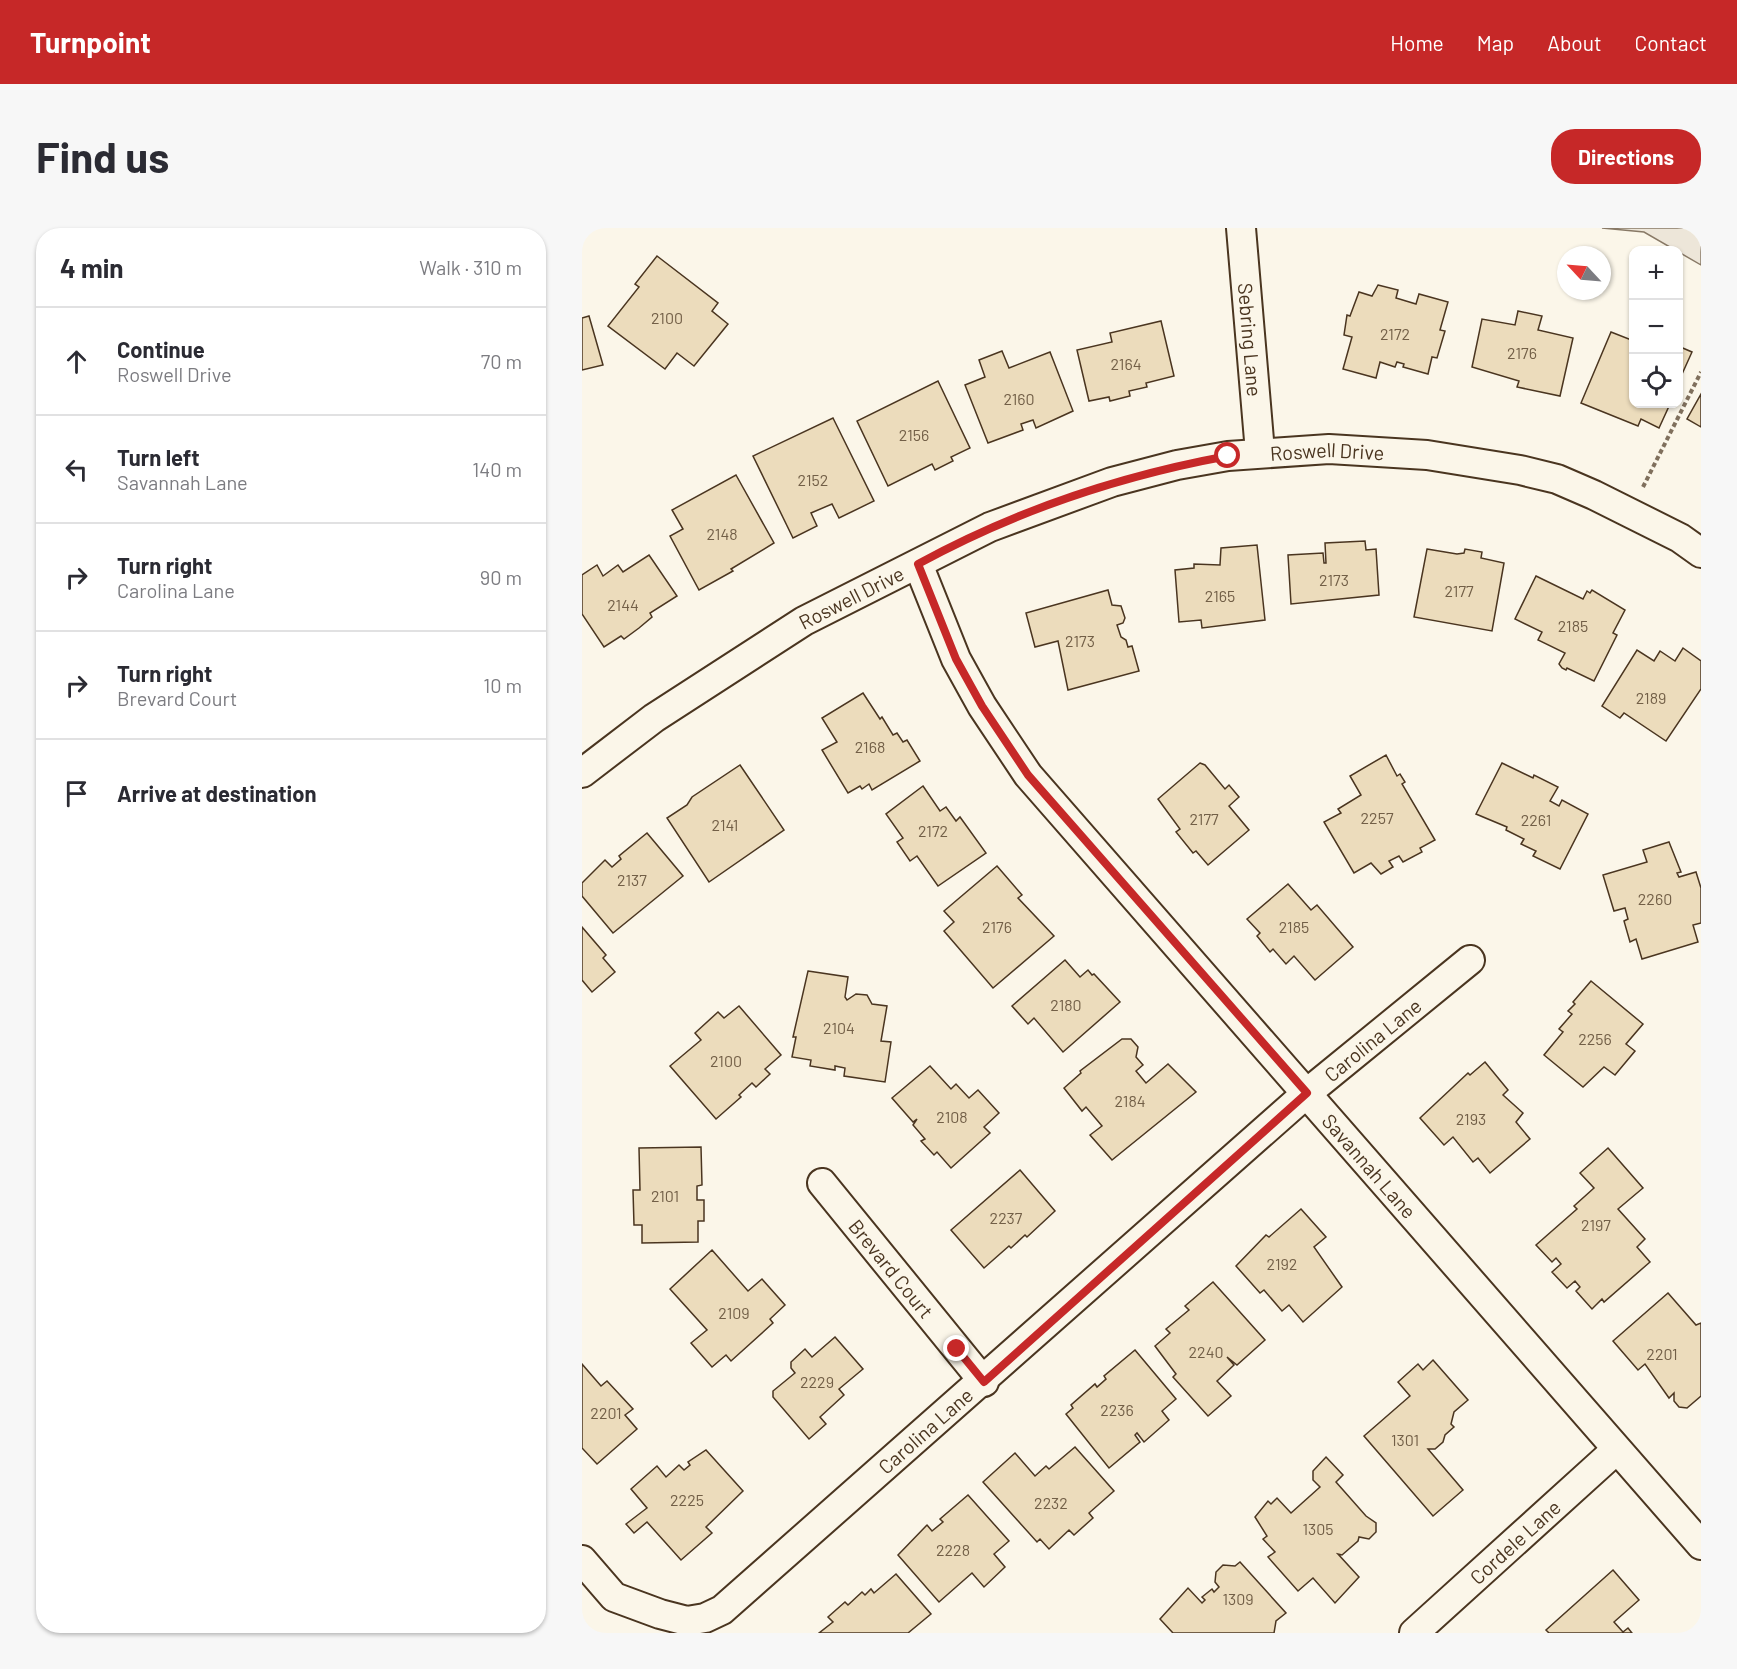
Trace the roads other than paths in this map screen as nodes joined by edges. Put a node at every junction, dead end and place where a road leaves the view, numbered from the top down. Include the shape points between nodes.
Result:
1 (1241, 228) edge
2 (1260, 452) junction
3 (1701, 553) edge
4 (918, 564) junction
5 (582, 773) edge
6 (1470, 960) dead end
7 (1307, 1093) junction
8 (822, 1183) dead end
9 (984, 1382) junction
10 (1616, 1450) junction
11 (1701, 1545) edge
12 (582, 1560) edge
13 (1414, 1633) edge

1 - 2 street, Sebring Lane
2 - 3 street, Roswell Drive via 1329,449 1427,455 1557,478 1680,538
2 - 4 street, Roswell Drive via 1177,465 1112,482 990,527
4 - 5 street, Roswell Drive via 804,621 654,718
4 - 7 street, Savannah Lane via 956,659 1028,775
6 - 7 street, Carolina Lane
7 - 9 street, Carolina Lane
7 - 10 street, Savannah Lane
8 - 9 street, Brevard Court
9 - 12 street, Carolina Lane via 722,1610 705,1618 672,1619 614,1597
10 - 11 street, Savannah Lane
10 - 13 street, Cordele Lane

